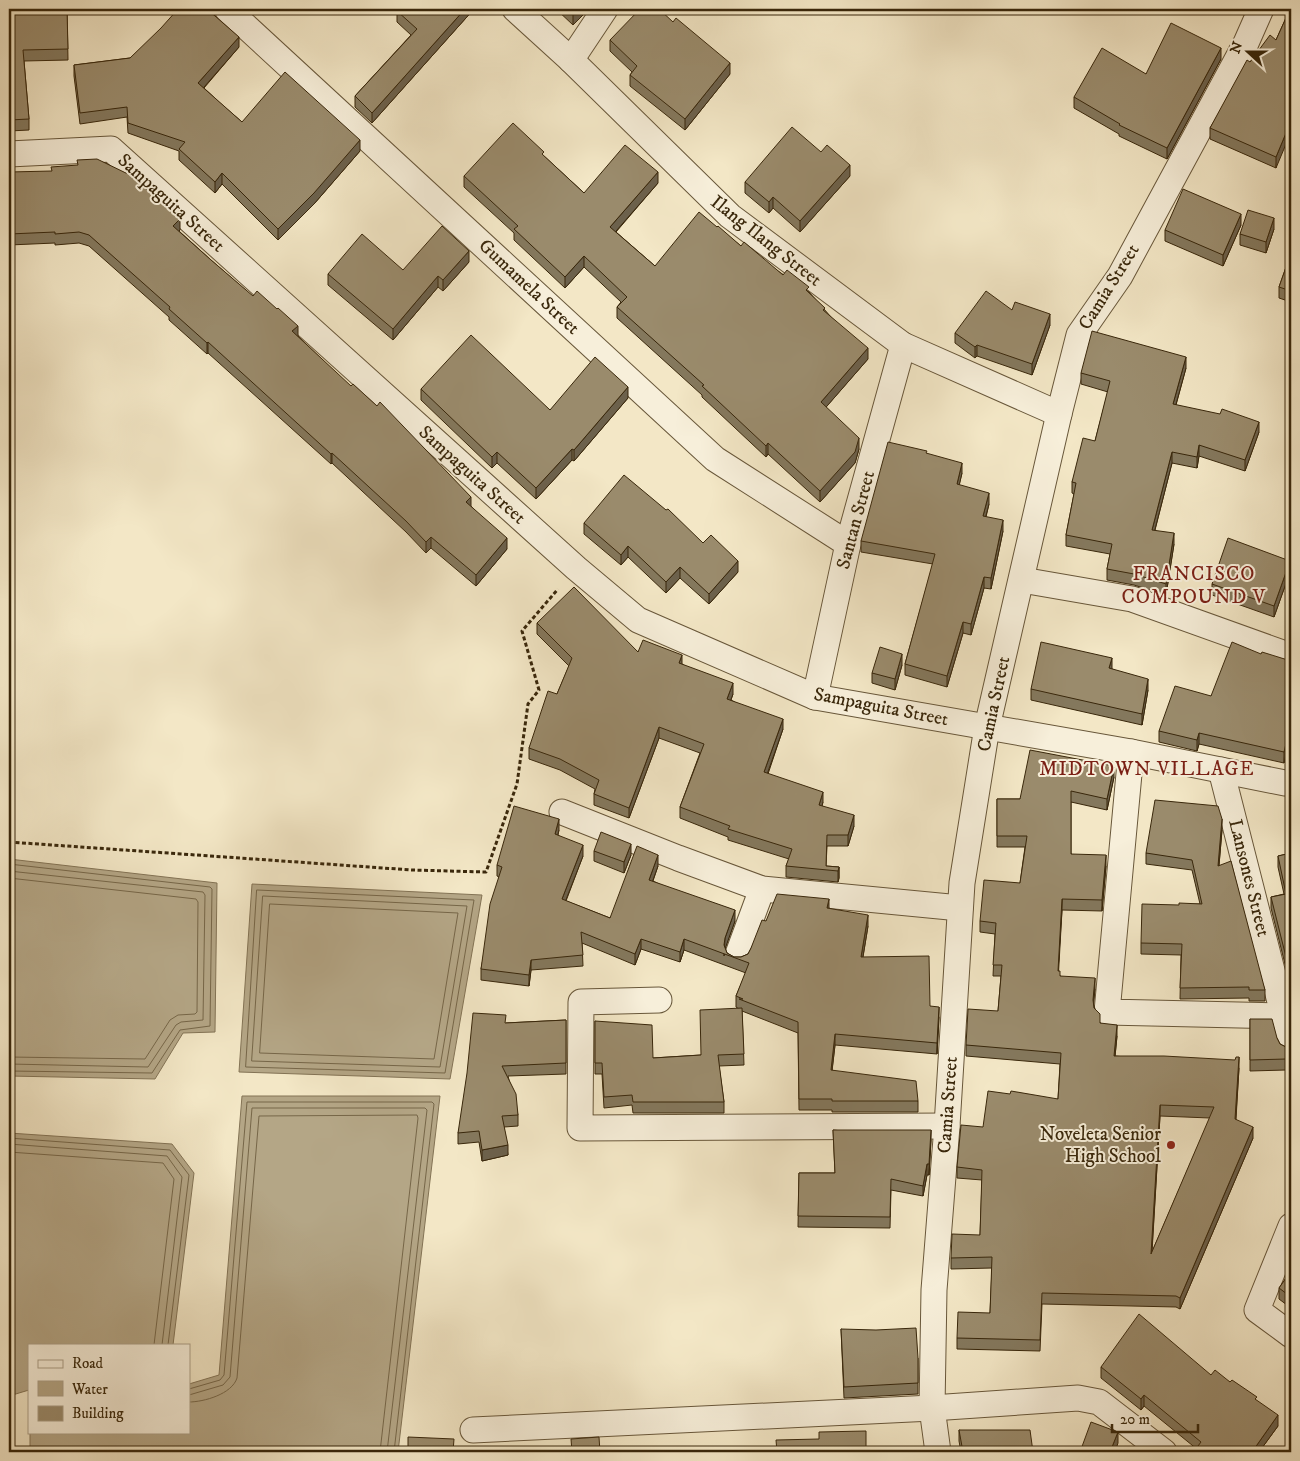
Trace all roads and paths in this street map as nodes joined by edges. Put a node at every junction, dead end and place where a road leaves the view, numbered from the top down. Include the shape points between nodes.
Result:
1 (227, 9) edge
2 (516, 9) edge
3 (605, 9) edge
4 (1261, 9) edge
5 (571, 60) junction
6 (9, 154) edge
7 (903, 345) junction
8 (1059, 414) junction
9 (848, 544) junction
10 (576, 568) junction
11 (1022, 580) junction
12 (1291, 656) edge
13 (815, 697) junction
14 (987, 727) junction
15 (1131, 752) junction
16 (1221, 770) junction
17 (1285, 783) dead end
18 (562, 812) dead end
19 (9, 842) edge
20 (762, 889) junction
21 (960, 908) junction
22 (738, 954) dead end
23 (659, 1000) dead end
24 (1285, 1016) junction
25 (1291, 1045) edge
26 (947, 1126) junction
27 (1291, 1226) edge
28 (1291, 1335) edge
29 (932, 1408) junction
30 (473, 1430) dead end
31 (938, 1452) edge
32 (1164, 1452) edge

1 - 9 street, Gumamela Street via 715,459
2 - 5 street, Ilang Ilang Street
3 - 5 street
4 - 8 street, Camia Street via 1246,43 1120,276 1079,335
5 - 7 street, Ilang Ilang Street via 730,216
6 - 10 street, Sampaguita Street via 110,149
7 - 8 street, Ilang Ilang Street
7 - 9 street, Santan Street
8 - 11 street, Camia Street
9 - 13 street, Santan Street
10 - 13 street, Sampaguita Street via 638,620
10 - 19 path via 522,631 539,690 528,704 517,784 486,872 412,870
11 - 12 street via 1132,599
11 - 14 street, Camia Street
13 - 14 street, Sampaguita Street
14 - 15 street, Sampaguita Street
14 - 21 street, Camia Street
15 - 16 street, Sampaguita Street
15 - 24 street via 1107,1012
16 - 17 street, Sampaguita Street
16 - 24 street, Lansones Street
18 - 20 street
20 - 21 street
20 - 22 street
21 - 26 street, Camia Street
23 - 26 street via 582,1002 580,1128
24 - 25 street, Lansones Street
26 - 29 street, Camia Street via 934,1290
27 - 28 street via 1257,1310
29 - 30 street
29 - 31 street, Camia Street
29 - 32 street via 1078,1398 1099,1402

